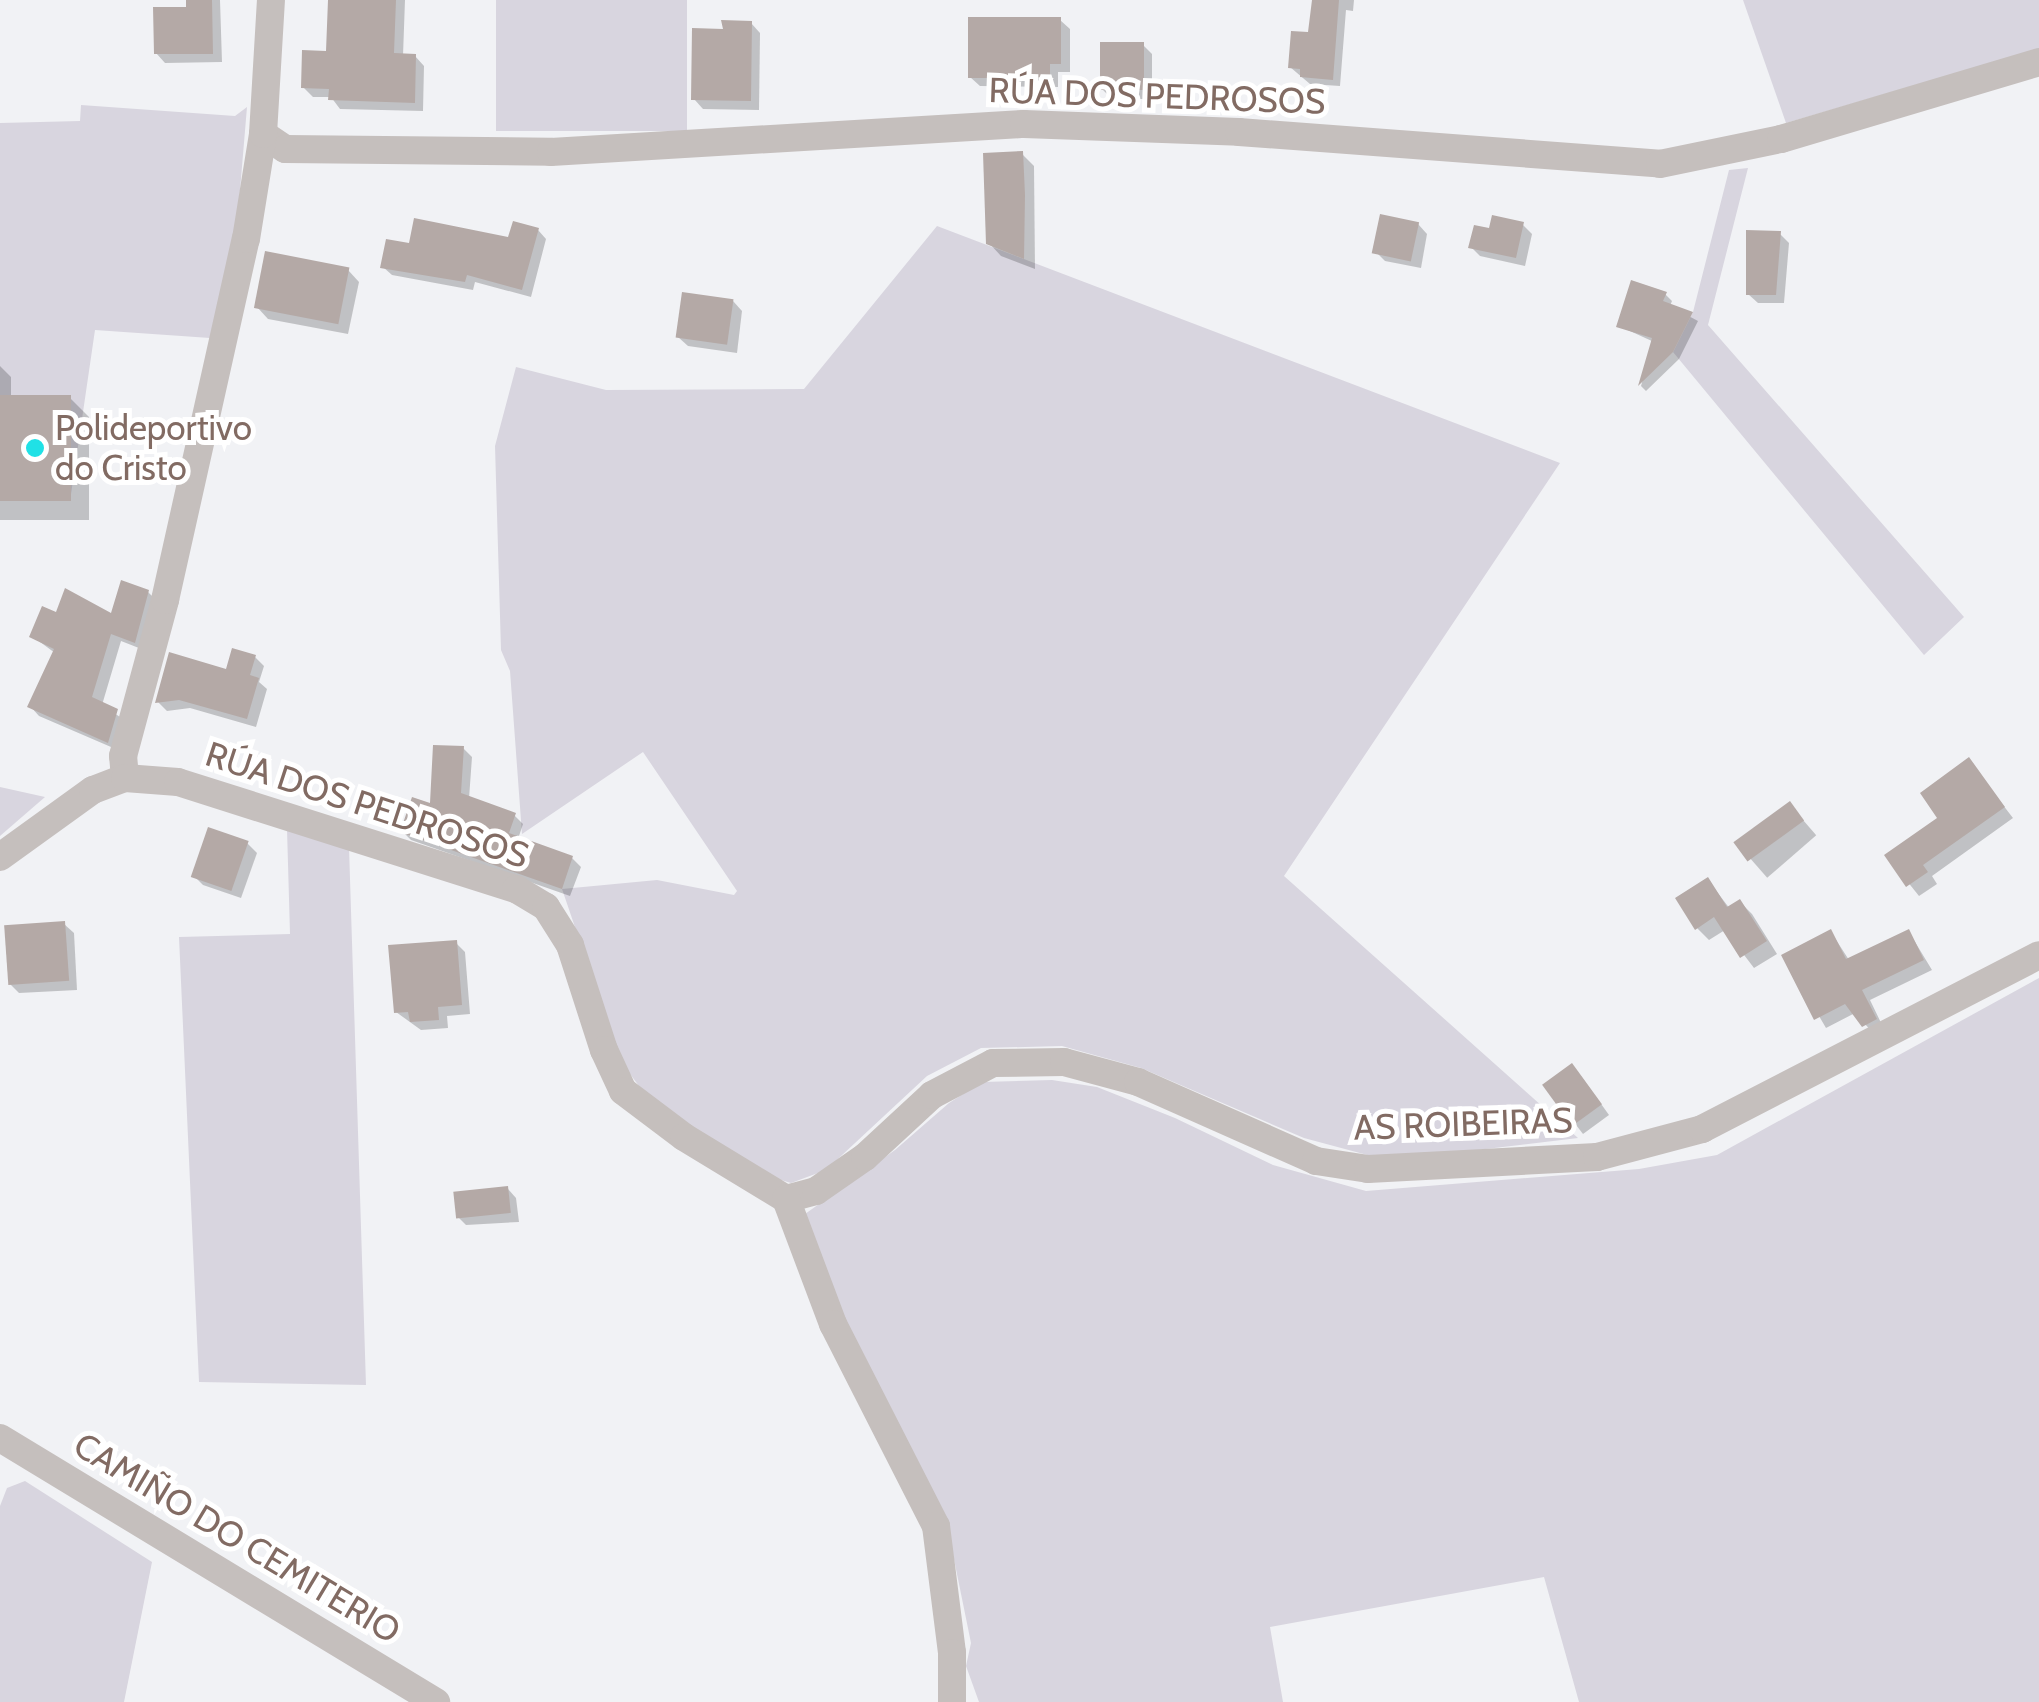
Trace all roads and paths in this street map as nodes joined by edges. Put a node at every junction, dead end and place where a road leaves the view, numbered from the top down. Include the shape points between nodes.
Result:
1 (270, 0) edge
2 (2039, 62) edge
3 (264, 134) junction
4 (125, 778) junction
5 (0, 857) edge
6 (2039, 955) edge
7 (786, 1198) junction
8 (0, 1438) edge
9 (436, 1702) edge
10 (952, 1702) edge

1 - 3 street
2 - 3 street, RÚA DOS PEDROSOS via 1781,139 1660,164 1239,132 1024,124 551,152 286,149
3 - 4 street via 165,600 122,756
4 - 5 street, RÚA DOS PEDROSOS via 60,811
4 - 7 street, RÚA DOS PEDROSOS via 178,782 359,837 516,889 546,907 570,945 624,1091
6 - 7 street, AS ROIBEIRAS via 1702,1129 1597,1158 1368,1170 1316,1161 1138,1082 1064,1062 993,1063 932,1096 816,1191
7 - 10 street via 833,1324 936,1526
8 - 9 street, CAMIÑO DO CEMITERIO

